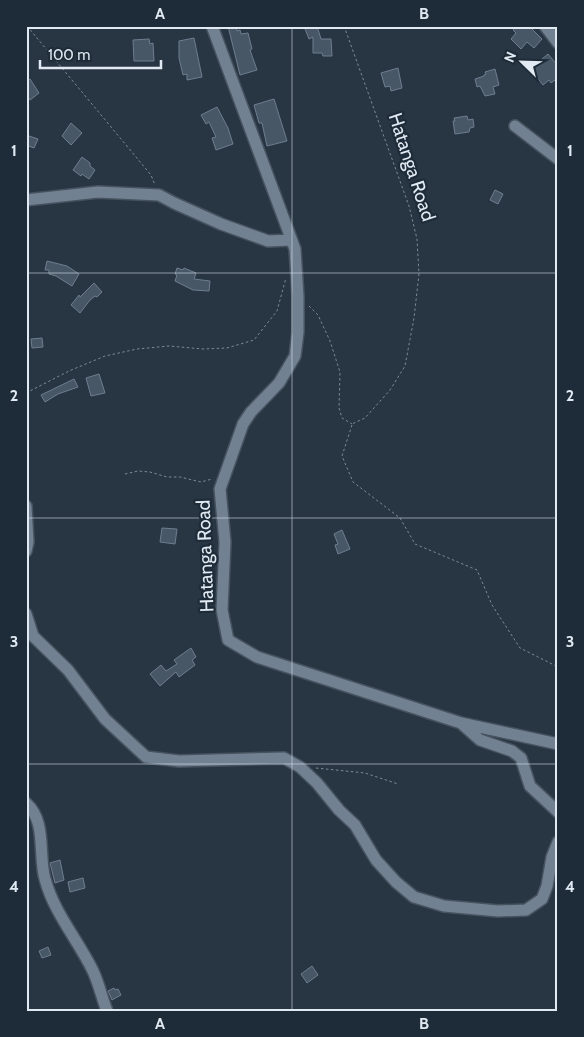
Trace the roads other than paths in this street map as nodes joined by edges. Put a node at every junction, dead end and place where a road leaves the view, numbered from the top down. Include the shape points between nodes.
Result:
1 (212, 26) edge
2 (545, 26) edge
3 (558, 43) edge
4 (515, 126) dead end
5 (558, 159) edge
6 (26, 200) edge
7 (291, 240) junction
8 (26, 506) edge
9 (26, 551) edge
10 (26, 614) edge
11 (461, 724) junction
12 (558, 744) edge
13 (26, 803) edge
14 (558, 812) edge
15 (558, 842) edge
16 (107, 1011) edge

1 - 7 street, Hatanga Road
2 - 3 street
4 - 5 street
6 - 7 street via 98,192 159,195 221,224 268,241
7 - 11 street, Hatanga Road via 295,249 298,296 295,356 279,383 243,424 220,489 225,542 222,610 228,640 257,657
8 - 9 street
10 - 15 street via 33,636 68,670 105,719 146,757 179,761 284,758 317,782 355,825 376,860 414,897 444,906 526,910 542,899
11 - 12 street, Hatanga Road
11 - 14 street via 480,740 512,751 521,758 530,786
13 - 16 street via 33,809 39,824 41,859 50,894 93,971

